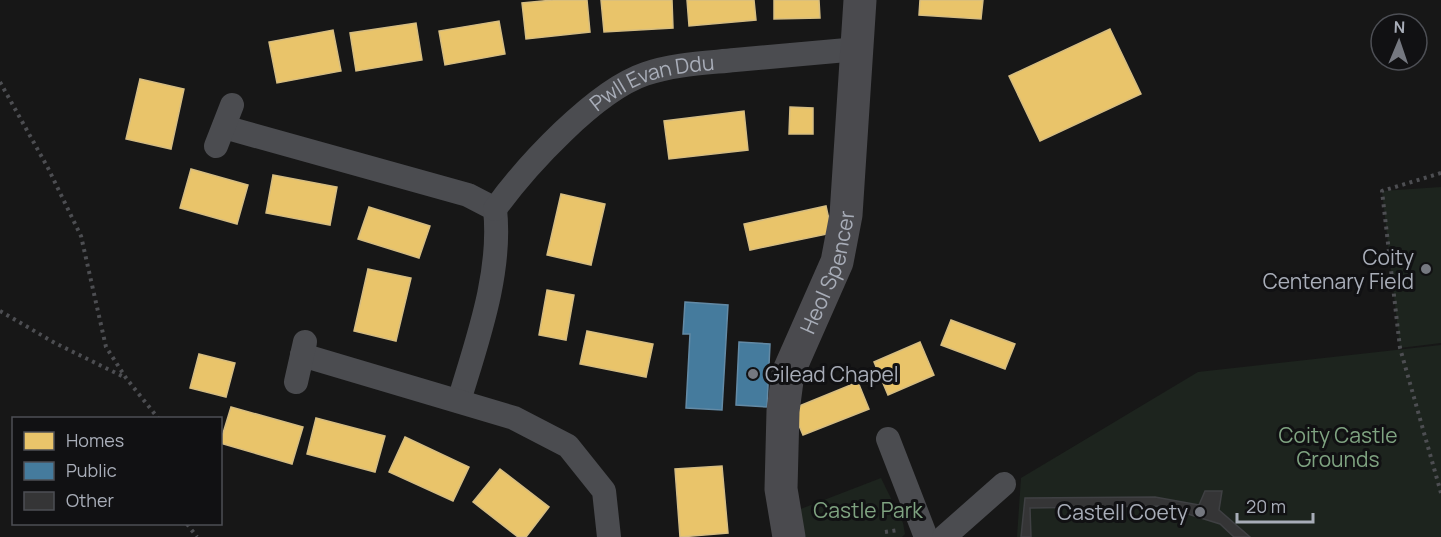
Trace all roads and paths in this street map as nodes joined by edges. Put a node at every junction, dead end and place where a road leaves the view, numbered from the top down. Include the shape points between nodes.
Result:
1 (860, 0) edge
2 (858, 49) junction
3 (0, 82) edge
4 (224, 126) dead end
5 (1441, 173) edge
6 (495, 209) junction
7 (0, 311) edge
8 (126, 378) junction
9 (296, 382) dead end
10 (459, 401) junction
11 (157, 417) edge
12 (888, 439) dead end
13 (1004, 484) dead end
14 (1441, 493) edge
15 (188, 525) edge
16 (197, 537) edge
17 (609, 537) edge
18 (789, 537) edge
19 (926, 537) edge
20 (944, 537) edge

1 - 2 street, Heol Spencer
2 - 6 street, Pwll Evan Ddu via 677,66 645,74 611,90 583,114 537,159
2 - 18 street, Heol Spencer via 846,215 837,262 788,373 781,489
3 - 8 path via 81,236 106,347
4 - 6 street via 468,195
5 - 14 path via 1382,191 1400,348
6 - 10 street via 497,228 484,320
7 - 8 path
8 - 11 path
9 - 10 street via 304,347
10 - 17 street via 514,418 568,446 604,491
12 - 19 street
13 - 20 street
15 - 16 path

